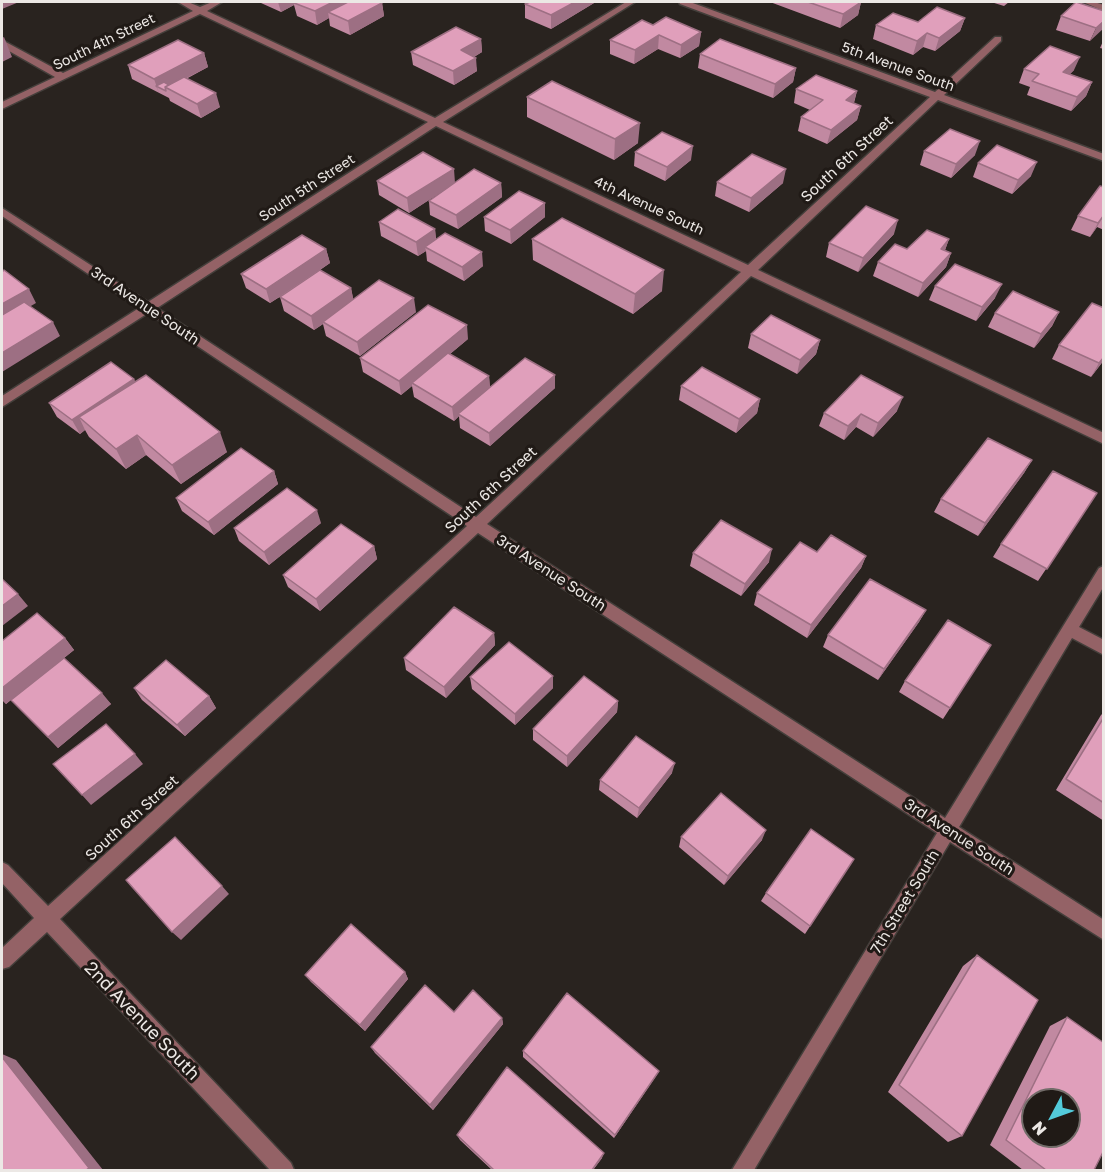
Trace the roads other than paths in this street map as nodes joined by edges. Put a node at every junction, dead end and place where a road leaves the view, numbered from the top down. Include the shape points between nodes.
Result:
1 (182, 2) edge
2 (218, 2) edge
3 (631, 2) edge
4 (683, 2) edge
5 (1087, 2) edge
6 (1104, 8) edge
7 (201, 10) junction
8 (998, 39) dead end
9 (2, 43) edge
10 (63, 77) junction
11 (938, 97) junction
12 (2, 106) edge
13 (437, 122) junction
14 (1104, 158) edge
15 (2, 211) edge
16 (751, 271) junction
17 (149, 309) junction
18 (2, 402) edge
19 (1104, 439) edge
20 (477, 525) junction
21 (1104, 572) edge
22 (1070, 629) junction
23 (1104, 648) edge
24 (949, 830) junction
25 (2, 870) edge
26 (46, 920) junction
27 (1104, 931) edge
28 (2, 960) edge
29 (284, 1170) edge
30 (742, 1170) edge

1 - 7 street, 4th Avenue South
2 - 7 street, South 4th Street
3 - 13 street, South 5th Street
4 - 11 street, 5th Avenue South
5 - 6 street
7 - 10 street, South 4th Street
7 - 13 street, 4th Avenue South
8 - 11 street, South 6th Street
9 - 10 street
10 - 12 street, South 4th Street
11 - 14 street, 5th Avenue South
11 - 16 street, South 6th Street
13 - 16 street, 4th Avenue South
13 - 17 street, South 5th Street
15 - 17 street, 3rd Avenue South
16 - 19 street, 4th Avenue South
16 - 20 street, South 6th Street
17 - 18 street, South 5th Street
17 - 20 street, 3rd Avenue South
20 - 24 street, 3rd Avenue South
20 - 26 street, South 6th Street
21 - 22 street, 7th Street South
22 - 23 street
22 - 24 street, 7th Street South
24 - 27 street, 3rd Avenue South
24 - 30 street, 7th Street South
25 - 26 street, 2nd Avenue South
26 - 28 street, South 6th Street
26 - 29 street, 2nd Avenue South

